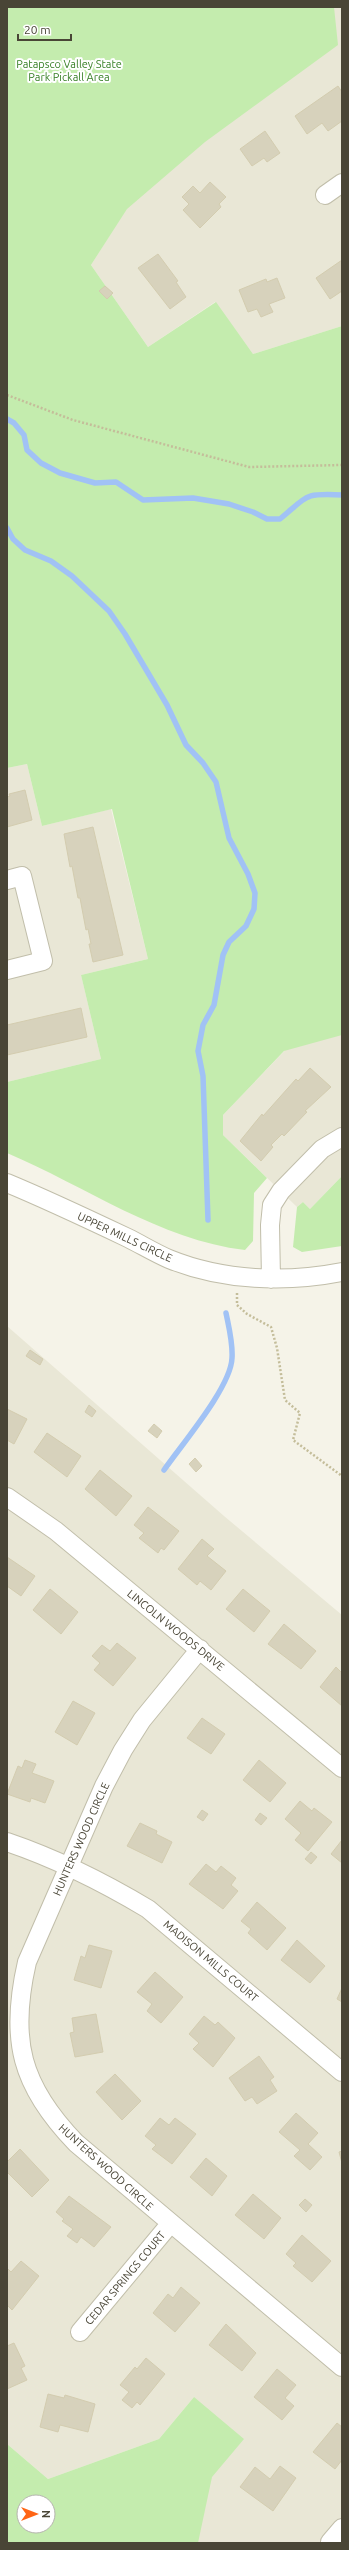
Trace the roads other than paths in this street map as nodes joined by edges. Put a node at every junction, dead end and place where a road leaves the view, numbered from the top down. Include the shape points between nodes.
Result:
1 (342, 183) edge
2 (325, 195) dead end
3 (7, 880) edge
4 (7, 970) edge
5 (342, 1137) edge
6 (7, 1183) edge
7 (342, 1272) edge
8 (271, 1279) junction
9 (7, 1497) edge
10 (200, 1649) junction
11 (342, 1768) edge
12 (7, 1842) edge
13 (69, 1867) junction
14 (342, 2072) edge
15 (170, 2224) junction
16 (80, 2332) dead end
17 (342, 2367) edge
18 (342, 2528) edge
19 (330, 2542) dead end

1 - 2 street
3 - 4 street via 22,876 43,962
5 - 8 street via 322,1149 281,1191 272,1205
6 - 8 street, UPPER MILLS CIRCLE via 170,1259 238,1276
7 - 8 street, UPPER MILLS CIRCLE via 296,1279
9 - 10 street, LINCOLN WOODS DRIVE via 56,1532
10 - 11 street, LINCOLN WOODS DRIVE
10 - 13 street, HUNTERS WOOD CIRCLE via 142,1720 123,1750 104,1786
12 - 13 street, MADISON MILLS COURT
13 - 14 street, MADISON MILLS COURT via 148,1909
13 - 15 street, HUNTERS WOOD CIRCLE via 27,1962 21,1990 20,2039 25,2067 36,2093 52,2118 76,2143
15 - 16 street, CEDAR SPRINGS COURT
15 - 17 street, HUNTERS WOOD CIRCLE
18 - 19 street

